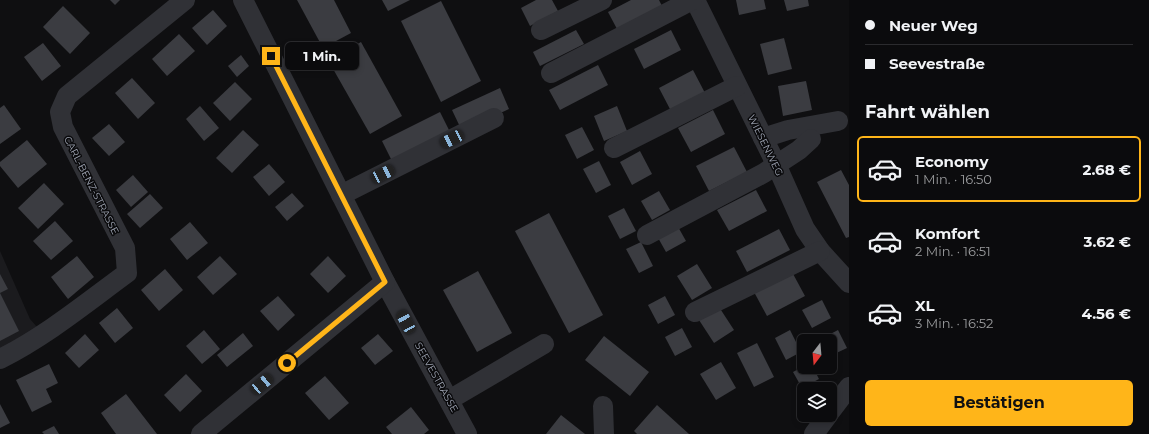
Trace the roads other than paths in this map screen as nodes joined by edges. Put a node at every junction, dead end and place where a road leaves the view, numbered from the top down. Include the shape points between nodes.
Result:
1 (185, 0) edge
2 (243, 0) edge
3 (602, 0) edge
4 (694, 0) edge
5 (541, 30) dead end
6 (551, 74) dead end
7 (737, 86) junction
8 (494, 118) dead end
9 (838, 121) dead end
10 (763, 138) junction
11 (811, 139) dead end
12 (614, 148) dead end
13 (776, 164) junction
14 (341, 195) junction
15 (647, 235) dead end
16 (820, 251) junction
17 (385, 282) junction
18 (849, 283) edge
19 (695, 312) dead end
20 (544, 344) dead end
21 (0, 359) edge
22 (849, 387) edge
23 (449, 400) junction
24 (837, 403) edge
25 (603, 406) dead end
26 (823, 422) edge
27 (464, 433) edge
28 (201, 434) edge
29 (604, 434) edge
30 (814, 434) edge

1 - 21 street, CARL-BENZ-STRASSE via 67,96 60,112 63,128 125,248 127,273 24,347
2 - 14 street, SEEVESTRASSE
3 - 5 street
4 - 6 street
4 - 7 street, WIESENWEG
7 - 10 street, WIESENWEG
7 - 12 street
8 - 14 street
9 - 10 street via 788,130
10 - 13 street, WIESENWEG
11 - 13 street
13 - 15 street via 764,173
13 - 16 street, WIESENWEG via 805,229
14 - 17 street, SEEVESTRASSE
16 - 18 street, WIESENWEG
16 - 19 street
17 - 23 street, SEEVESTRASSE
17 - 28 street
20 - 23 street
22 - 24 street
23 - 27 street, SEEVESTRASSE
25 - 29 street
26 - 30 street

